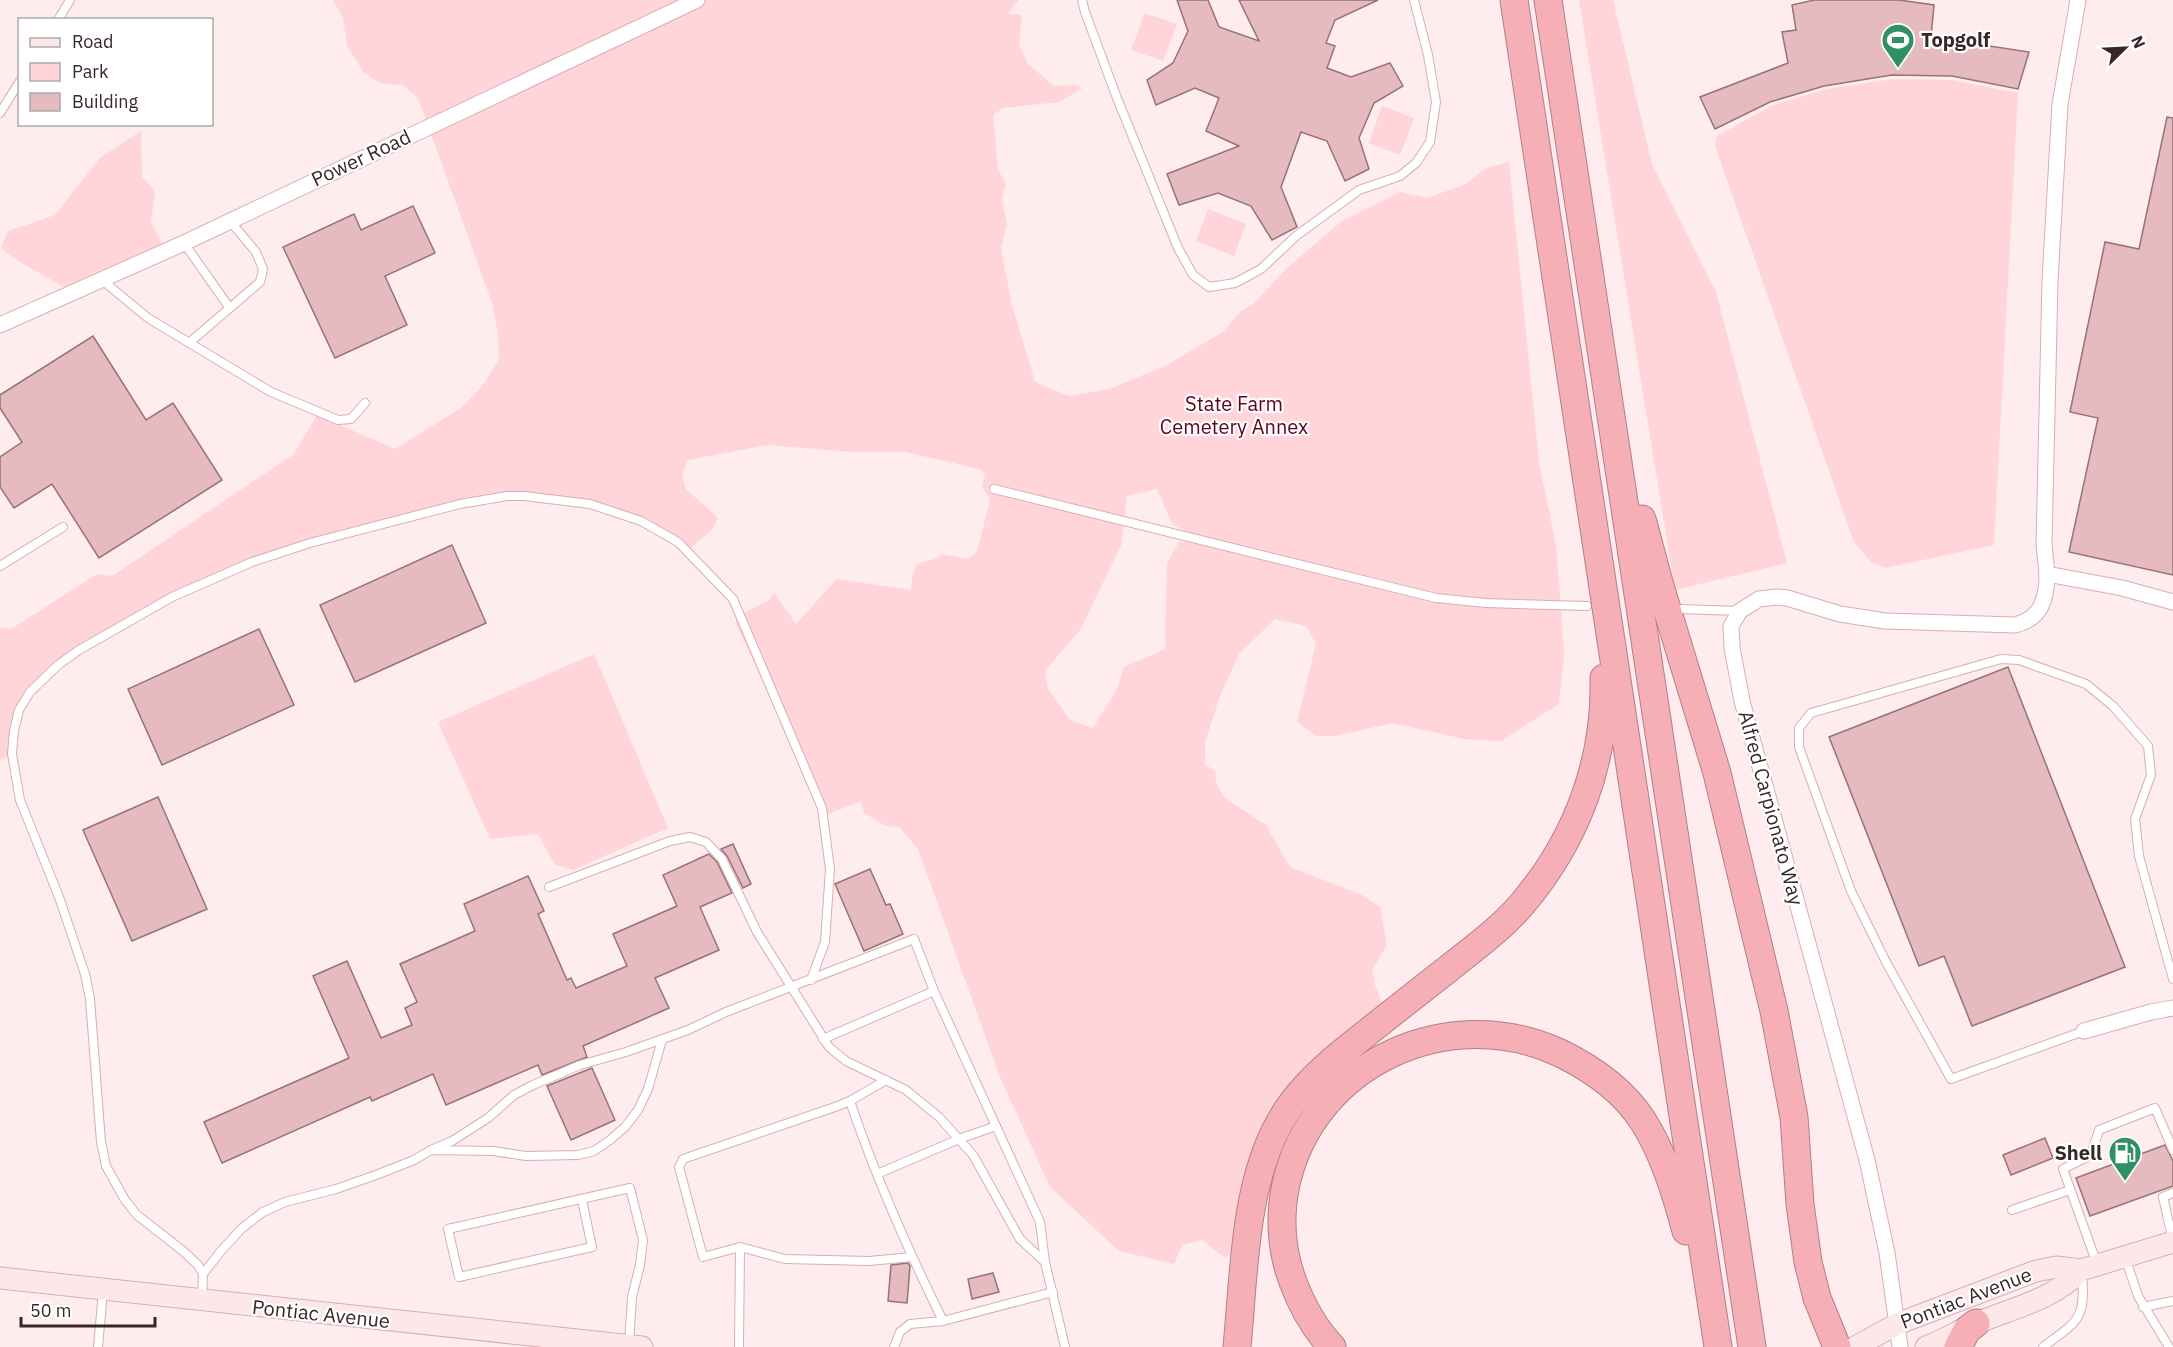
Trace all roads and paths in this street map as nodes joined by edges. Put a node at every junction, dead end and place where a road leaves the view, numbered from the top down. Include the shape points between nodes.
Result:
1 (70, 0) edge
2 (697, 0) edge
3 (1082, 0) edge
4 (1414, 0) edge
5 (1514, 0) edge
6 (1548, 0) edge
7 (2078, 0) edge
8 (59, 18) edge
9 (18, 84) edge
10 (0, 113) edge
11 (230, 221) junction
12 (184, 243) junction
13 (102, 280) junction
14 (229, 307) junction
15 (24, 314) junction
16 (0, 325) edge
17 (1598, 333) junction
18 (0, 337) edge
19 (189, 343) junction
20 (365, 404) dead end
21 (994, 489) dead end
22 (63, 527) dead end
23 (0, 566) edge
24 (2047, 574) junction
25 (1596, 599) junction
26 (2173, 602) edge
27 (1679, 609) dead end
28 (1740, 610) junction
29 (549, 887) dead end
30 (2173, 979) edge
31 (811, 980) junction
32 (791, 988) junction
33 (934, 991) junction
34 (2173, 1008) edge
35 (2084, 1031) joint
36 (823, 1039) junction
37 (662, 1040) junction
38 (886, 1080) junction
39 (850, 1101) junction
40 (996, 1126) junction
41 (959, 1139) junction
42 (431, 1150) junction
43 (2173, 1150) edge
44 (877, 1174) junction
45 (2070, 1190) junction
46 (2173, 1193) edge
47 (582, 1200) junction
48 (2012, 1210) dead end
49 (2173, 1242) edge
50 (740, 1248) junction
51 (2124, 1255) junction
52 (912, 1257) junction
53 (1045, 1262) junction
54 (2089, 1267) junction
55 (203, 1274) junction
56 (0, 1278) edge
57 (103, 1290) junction
58 (1053, 1292) junction
59 (202, 1301) junction
60 (2173, 1301) edge
61 (2143, 1307) junction
62 (943, 1320) junction
63 (1976, 1323) junction
64 (1897, 1324) junction
65 (1751, 1336) edge
66 (1717, 1344) edge
67 (1236, 1345) edge
68 (98, 1347) edge
69 (633, 1347) edge
70 (739, 1347) edge
71 (894, 1347) edge
72 (1065, 1347) edge
73 (1332, 1347) edge
74 (1837, 1347) edge
75 (1855, 1347) edge
76 (1900, 1347) edge
77 (1926, 1347) edge
78 (1958, 1347) edge
79 (2043, 1347) edge
80 (2169, 1347) edge

1 - 8 lane
2 - 11 street, Power Road
3 - 4 lane via 1178,248 1192,275 1209,287 1235,283 1261,269 1359,190 1400,176 1416,163 1430,142 1436,102
5 - 25 highway
6 - 17 highway
7 - 24 street via 2060,104 2044,544
9 - 10 lane
11 - 12 street, Power Road
11 - 14 lane via 256,252 263,269 260,282
12 - 13 street, Power Road
12 - 14 lane
13 - 15 street, Power Road
13 - 19 lane via 148,318
14 - 19 lane
15 - 16 street, Power Road
15 - 18 street, Power Road
17 - 65 highway
17 - 74 highway via 1650,551 1723,795 1774,1011 1794,1117 1808,1262 1817,1298
19 - 20 lane via 272,392 338,420 351,419
21 - 25 lane via 1436,598 1486,603
22 - 23 lane
24 - 26 street
24 - 28 street via 2046,595 2038,613 2015,625 1869,620 1777,597 1759,599
25 - 66 highway
25 - 67 highway via 1603,724 1597,760 1573,829 1549,869 1508,919 1338,1056 1314,1077 1286,1112 1265,1153 1255,1188
27 - 28 lane
28 - 64 street, Alfred Carpionato Way via 1731,633 1737,681 1867,1160
29 - 32 lane via 670,841 690,837 706,842 722,859 756,932
30 - 35 lane via 2139,856 2134,819 2151,775 2148,747 2113,706 2086,684 2019,660 2001,659 1811,713 1799,728 1799,747 1851,891 1952,1079
31 - 32 lane
31 - 33 lane via 914,939
31 - 55 lane via 825,942 830,869 822,808 733,598 678,542 641,521 590,504 507,496 460,504 310,543 252,562 172,597 58,664 30,692 19,710 12,754 20,800 85,974 106,1166 137,1215 183,1251
32 - 36 lane
32 - 37 lane
33 - 36 lane
33 - 40 lane
34 - 35 street
36 - 38 lane via 846,1061
37 - 42 lane via 580,1065 533,1085 452,1141
37 - 42 lane via 638,1110 625,1127 594,1151 526,1156 493,1150
38 - 39 lane
38 - 41 lane via 906,1090
39 - 44 lane
39 - 50 lane via 683,1159 679,1167 703,1257
40 - 41 lane
40 - 53 lane via 1040,1222
41 - 44 lane
41 - 53 lane via 974,1155 1020,1239
42 - 55 lane via 376,1175 263,1212 241,1229
43 - 45 lane via 2155,1108 2099,1130 2091,1155 2063,1169
44 - 52 lane
45 - 48 lane
45 - 54 lane
46 - 49 lane via 2163,1197
47 - 47 lane via 448,1229 459,1277 591,1247
47 - 69 lane via 630,1188 643,1240 632,1297
49 - 51 main road, Pontiac Avenue
50 - 52 lane via 785,1259 869,1261
50 - 70 lane
51 - 54 main road, Pontiac Avenue
51 - 61 lane
52 - 62 lane
53 - 58 lane
54 - 63 main road, Pontiac Avenue via 2059,1289
54 - 64 main road, Pontiac Avenue via 2036,1271
54 - 79 lane via 2079,1316 2070,1328
55 - 59 lane
56 - 57 main road, Pontiac Avenue
57 - 59 main road, Pontiac Avenue
57 - 68 lane
58 - 62 lane
58 - 72 lane
59 - 69 main road, Pontiac Avenue
60 - 61 lane
61 - 80 lane
62 - 71 lane via 910,1324 900,1332
63 - 77 main road, Pontiac Avenue
63 - 78 highway
64 - 75 main road, Pontiac Avenue
64 - 76 street, Alfred Carpionato Way
66 - 73 highway via 1670,1180 1653,1139 1634,1108 1589,1069 1550,1048 1510,1038 1468,1035 1406,1047 1355,1074 1327,1100 1295,1152 1284,1193 1284,1254 1306,1312

